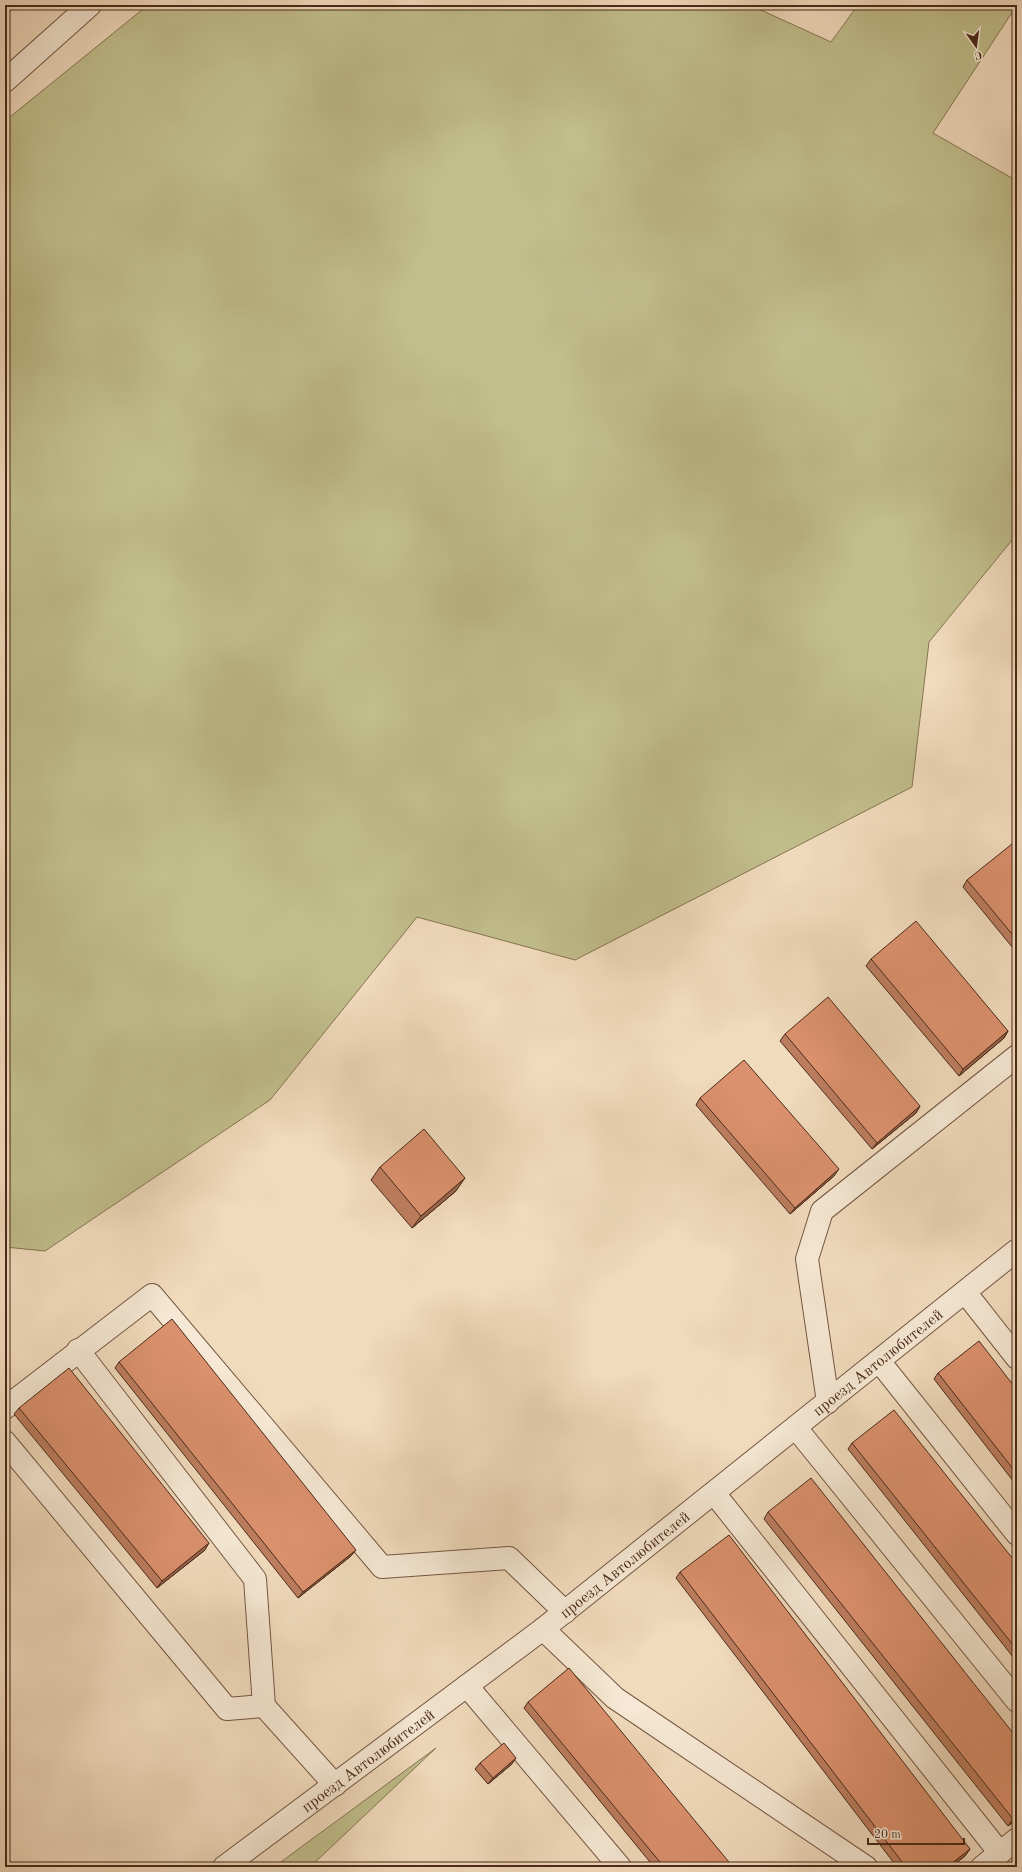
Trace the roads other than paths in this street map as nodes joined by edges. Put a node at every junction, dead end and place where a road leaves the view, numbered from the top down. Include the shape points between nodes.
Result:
1 (90, 5) edge
2 (5, 81) edge
3 (1017, 1056) edge
4 (1017, 1250) edge
5 (965, 1292) junction
6 (78, 1350) junction
7 (1017, 1358) edge
8 (879, 1361) junction
9 (828, 1402) junction
10 (5, 1408) edge
11 (796, 1428) junction
12 (5, 1442) edge
13 (714, 1493) junction
14 (1017, 1534) edge
15 (565, 1612) junction
16 (543, 1630) junction
17 (467, 1686) junction
18 (1017, 1701) edge
19 (264, 1706) junction
20 (335, 1785) junction
21 (1017, 1839) edge
22 (1000, 1853) junction
23 (224, 1867) edge
24 (620, 1867) edge
25 (866, 1867) edge
26 (982, 1867) edge

1 - 2 street
3 - 9 street via 822,1211 807,1259
4 - 5 street, проезд Автолюбителей
5 - 7 street
5 - 8 street, проезд Автолюбителей
6 - 10 street
6 - 15 street via 152,1296 382,1567 509,1558
6 - 19 street via 255,1579
8 - 9 street, проезд Автолюбителей
8 - 14 street
9 - 11 street, проезд Автолюбителей
11 - 13 street, проезд Автолюбителей
11 - 18 street
12 - 19 street via 227,1709
13 - 15 street, проезд Автолюбителей
13 - 22 street
15 - 16 street, проезд Автолюбителей
16 - 17 street, проезд Автолюбителей
16 - 25 street via 615,1698
17 - 20 street, проезд Автолюбителей
17 - 24 street
19 - 20 street
20 - 23 street, проезд Автолюбителей
21 - 22 street
22 - 26 street

